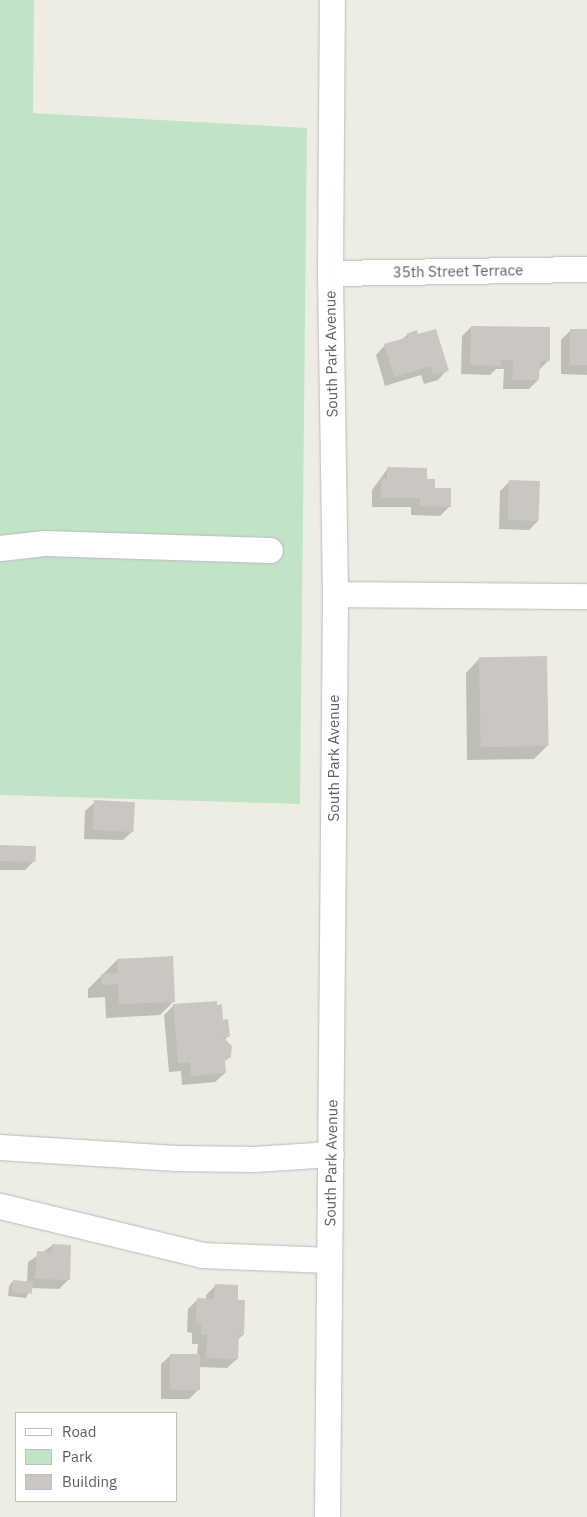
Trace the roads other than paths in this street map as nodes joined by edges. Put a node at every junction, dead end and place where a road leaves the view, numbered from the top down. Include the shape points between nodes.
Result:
1 (332, 0) edge
2 (587, 269) edge
3 (330, 273) junction
4 (0, 548) edge
5 (270, 550) dead end
6 (335, 594) junction
7 (587, 596) edge
8 (0, 1147) edge
9 (331, 1154) junction
10 (0, 1206) edge
11 (329, 1260) junction
12 (327, 1517) edge

1 - 3 street, South Park Avenue
2 - 3 street, 35th Street Terrace
3 - 6 street, South Park Avenue
4 - 5 street via 44,543
6 - 7 street
6 - 9 street, South Park Avenue
8 - 9 street via 176,1158 254,1159
9 - 11 street, South Park Avenue
10 - 11 street via 202,1256
11 - 12 street, South Park Avenue

